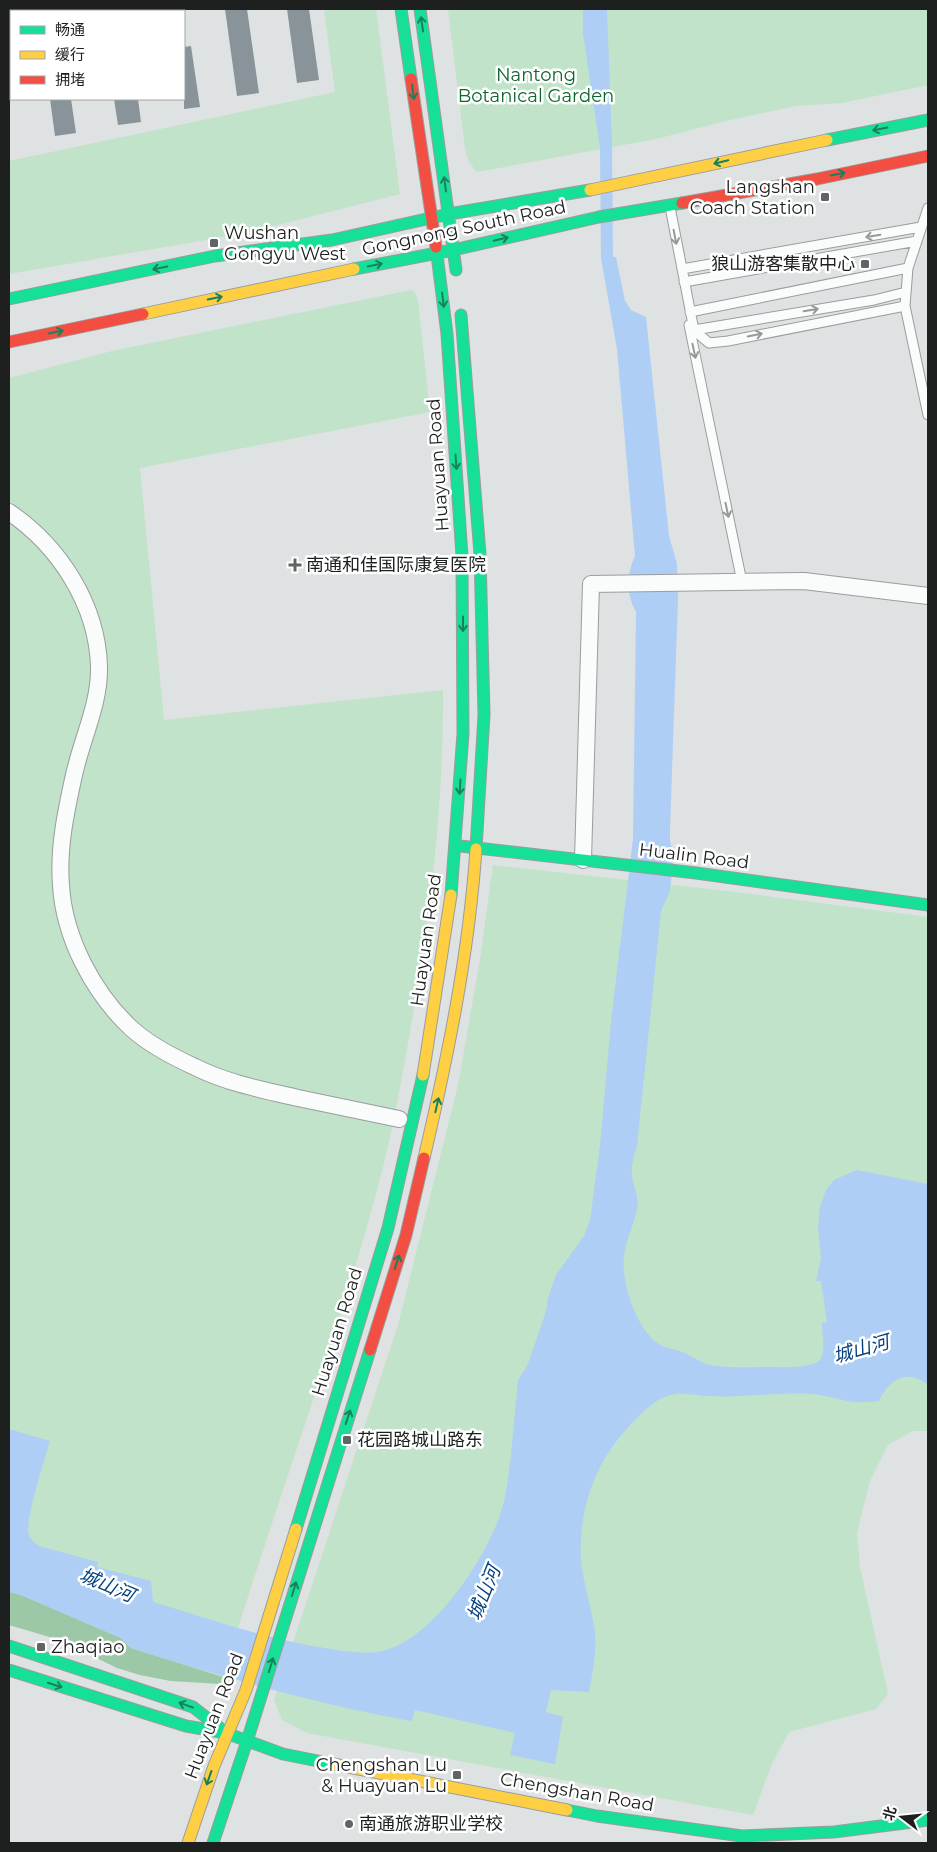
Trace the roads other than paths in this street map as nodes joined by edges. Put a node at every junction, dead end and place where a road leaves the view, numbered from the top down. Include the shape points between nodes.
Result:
1 (401, 9) edge
2 (420, 9) edge
3 (928, 120) edge
4 (928, 156) edge
5 (669, 204) junction
6 (928, 208) edge
7 (449, 214) junction
8 (431, 218) junction
9 (921, 227) junction
10 (917, 241) junction
11 (453, 250) junction
12 (437, 252) junction
13 (908, 268) junction
14 (682, 269) junction
15 (456, 278) dead end
16 (684, 282) junction
17 (906, 292) junction
18 (9, 299) edge
19 (460, 305) dead end
20 (905, 306) junction
21 (690, 312) junction
22 (694, 330) junction
23 (9, 342) edge
24 (924, 372) edge
25 (928, 415) edge
26 (9, 512) edge
27 (742, 582) junction
28 (928, 596) edge
29 (455, 846) junction
30 (476, 848) junction
31 (583, 860) junction
32 (928, 905) edge
33 (399, 1119) dead end
34 (9, 1646) edge
35 (9, 1670) edge
36 (226, 1733) junction
37 (247, 1741) junction
38 (928, 1820) edge
39 (188, 1843) edge
40 (213, 1843) edge

1 -> 8 main road, Huayuan Road
7 -> 2 main road
3 -> 7 main road, Gongnong South Road via 750,155 616,186
5 -> 4 main road, Gongnong South Road
11 -> 5 main road, Gongnong South Road
5 -> 14 lane
6 - 9 lane
7 - 8 main road, Gongnong South Road
7 - 11 main road
8 - 12 main road, Huayuan Road
8 -> 18 main road, Gongnong South Road via 332,240 215,256
9 - 10 lane
9 -> 14 lane
10 - 13 lane
10 - 16 lane
11 - 12 main road, Gongnong South Road
11 - 15 main road
23 -> 12 main road, Gongnong South Road
12 -> 29 main road, Huayuan Road via 447,334 462,556 463,734
13 - 17 lane
13 - 21 lane
14 - 16 lane
14 -> 27 lane via 679,278
16 - 21 lane
17 - 20 lane
22 -> 17 lane
19 - 30 main road, Huayuan Road via 480,554 484,715
22 -> 20 lane via 709,343 719,342
20 - 24 lane
21 - 22 lane
24 - 25 lane
26 - 33 street via 41,538 75,581 95,636 99,666 96,696 66,812 60,877 62,901 71,934 97,985 134,1030 196,1068 266,1091
27 - 28 street via 804,581
27 - 31 street via 591,584
29 - 30 main road, Hualin Road
29 - 36 main road, Huayuan Road via 450,911 425,1068 388,1228 246,1690
30 - 31 main road, Hualin Road
37 -> 30 main road, Huayuan Road via 406,1235 443,1079 472,905
31 - 32 main road, Hualin Road
36 -> 34 main road, Chengshan Road via 193,1707
35 -> 36 main road, Chengshan Road via 186,1726
36 - 37 main road, Chengshan Road
36 -> 39 main road, Huayuan Road
37 - 38 main road, Chengshan Road via 283,1754 597,1816 742,1836 834,1832
37 - 40 main road, Huayuan Road

